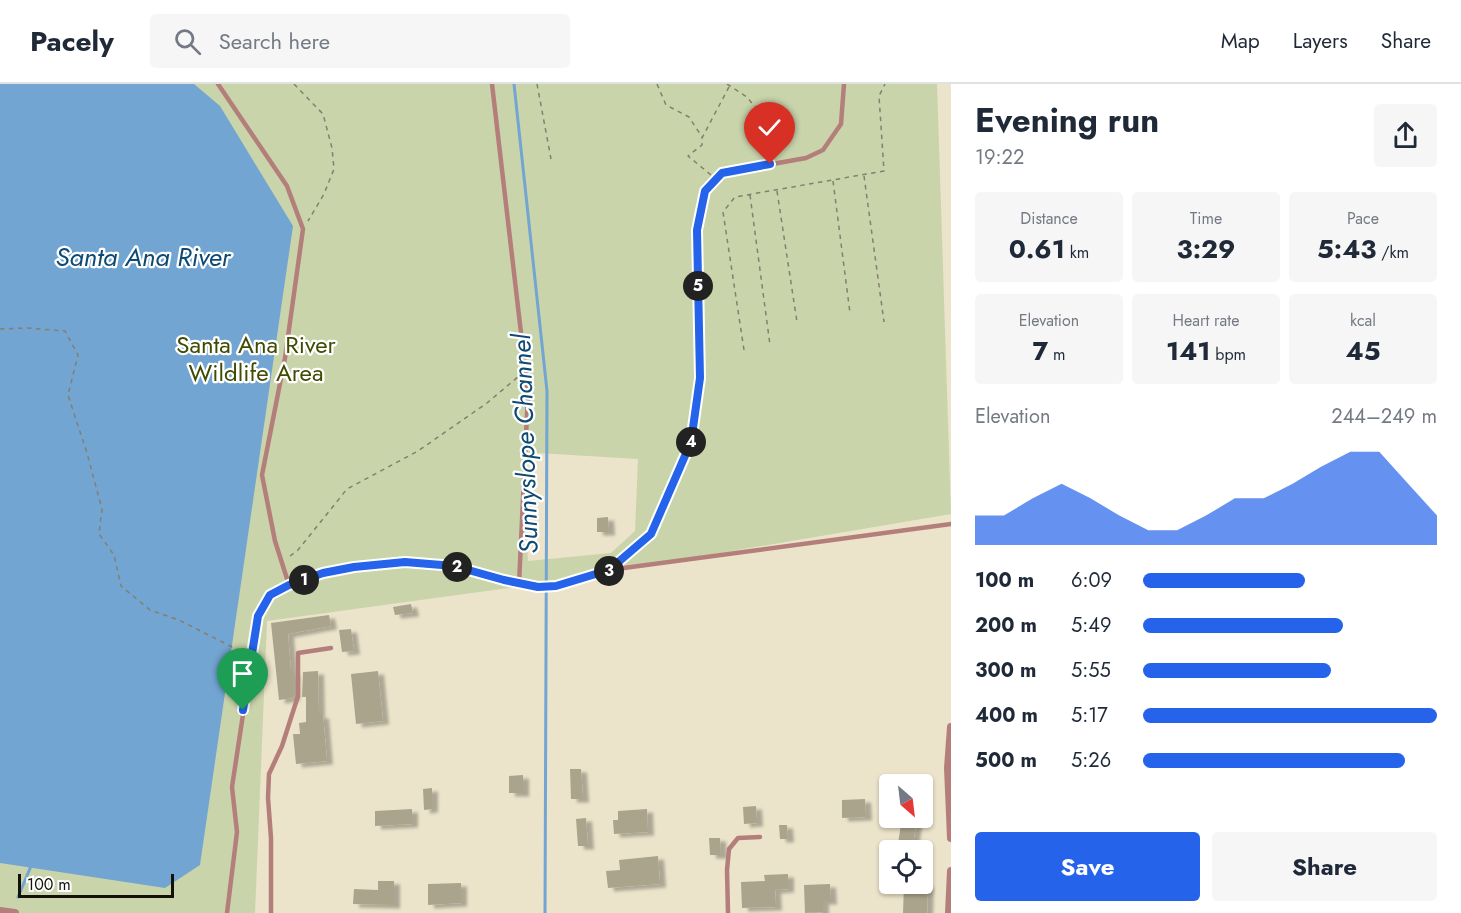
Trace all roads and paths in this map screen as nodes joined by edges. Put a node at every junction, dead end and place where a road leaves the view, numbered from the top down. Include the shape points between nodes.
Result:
1 (218, 84) edge
2 (294, 84) edge
3 (492, 84) edge
4 (537, 84) edge
5 (657, 84) edge
6 (844, 84) edge
7 (885, 84) edge
8 (729, 85) edge
9 (702, 138) junction
10 (551, 159) dead end
11 (770, 164) junction
12 (864, 175) junction
13 (717, 179) junction
14 (833, 180) junction
15 (777, 190) junction
16 (750, 195) junction
17 (303, 229) junction
18 (850, 313) dead end
19 (797, 322) dead end
20 (884, 322) dead end
21 (0, 329) edge
22 (770, 345) dead end
23 (744, 350) dead end
24 (526, 370) junction
25 (951, 524) edge
26 (282, 563) junction
27 (609, 570) junction
28 (519, 584) junction
29 (289, 585) junction
30 (331, 648) dead end
31 (250, 656) junction
32 (951, 727) edge
33 (760, 837) dead end
34 (951, 838) edge
35 (951, 871) edge
36 (0, 911) edge
37 (15, 913) edge
38 (227, 913) edge
39 (271, 913) edge
40 (728, 913) edge
41 (949, 913) edge

1 - 17 lane via 287,186
2 - 17 path via 323,114 334,169
3 - 24 lane
4 - 10 path
5 - 9 path via 666,105 689,117
6 - 11 lane via 841,124 823,150 806,158
7 - 12 path via 879,96 884,171
8 - 9 path
8 - 11 path via 747,97 768,123
9 - 13 path via 702,145 687,156
11 - 13 lane via 722,173
12 - 14 path
12 - 20 path
13 - 27 lane via 705,191 697,230 700,378 691,442 651,534
14 - 15 path
14 - 18 path
15 - 16 path
15 - 19 path
16 - 22 path
16 - 23 path via 735,197 723,212
17 - 26 lane via 285,358 262,475
21 - 31 path via 65,331 78,356 68,394 102,509 99,534 114,555 121,586 150,610 179,620
24 - 26 path via 418,451 347,489 298,550
24 - 28 lane
25 - 27 lane
26 - 29 lane
27 - 28 lane via 556,586
28 - 29 lane via 454,566 405,562 323,573
29 - 31 lane via 270,595 258,616
30 - 39 lane via 298,653 298,696 269,774
31 - 38 lane via 232,787 237,832
32 - 34 street
33 - 40 lane via 738,838 729,849
35 - 41 street
36 - 37 street

